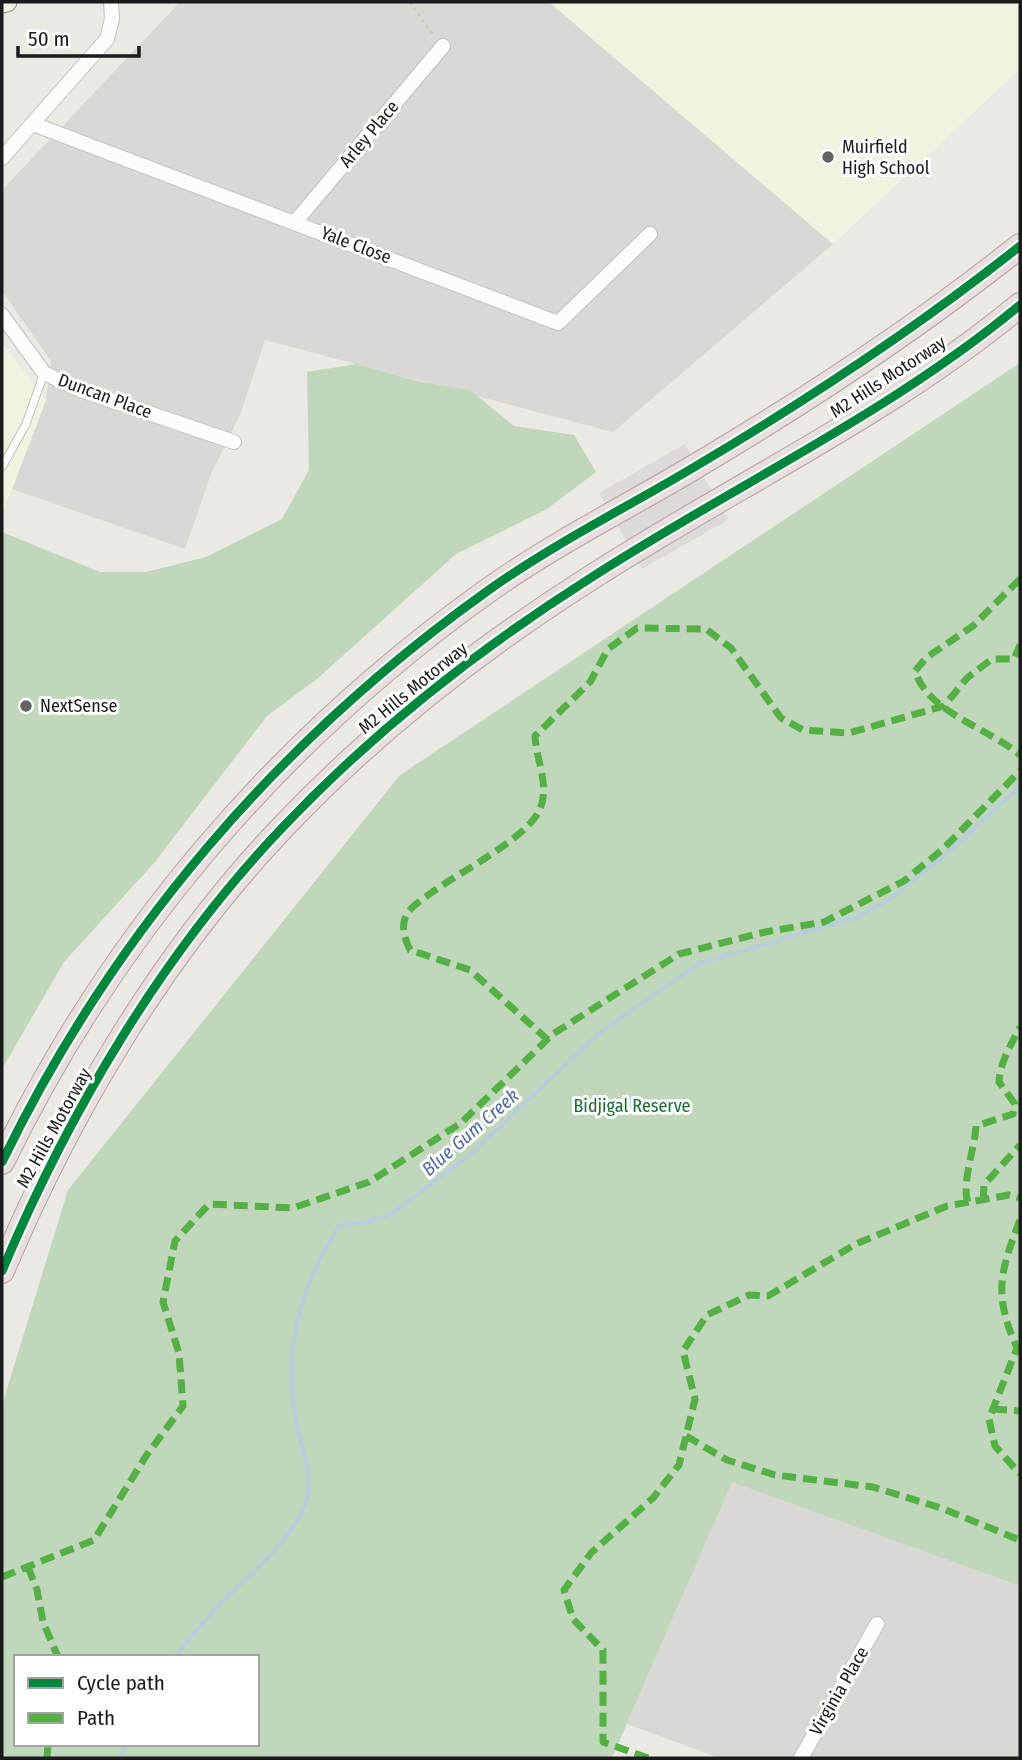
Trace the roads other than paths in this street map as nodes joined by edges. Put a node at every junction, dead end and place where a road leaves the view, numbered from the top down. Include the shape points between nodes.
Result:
1 (7, 2) edge
2 (111, 2) edge
3 (2, 3) edge
4 (443, 46) road end
5 (33, 124) junction
6 (2, 158) edge
7 (296, 221) junction
8 (650, 234) dead end
9 (1020, 246) edge
10 (1020, 305) edge
11 (2, 315) edge
12 (44, 373) junction
13 (234, 442) dead end
14 (2, 467) edge
15 (2, 1162) edge
16 (2, 1271) edge
17 (877, 1624) dead end
18 (801, 1758) edge

1 - 3 main road
2 - 5 street via 107,39
4 - 7 street, Arley Place
5 - 6 street
5 - 7 street, Yale Close
7 - 8 street, Yale Close via 558,323
9 - 15 highway, M2 Hills Motorway via 880,349 697,466 580,530 488,591 400,656 328,719 201,852 131,943 69,1036
10 - 16 highway, M2 Hills Motorway via 900,390 509,632 436,685 344,766 226,893 162,979 101,1073 48,1168
11 - 12 street, Duncan Place
12 - 13 street, Duncan Place
12 - 14 lane via 26,424
17 - 18 street, Virginia Place

